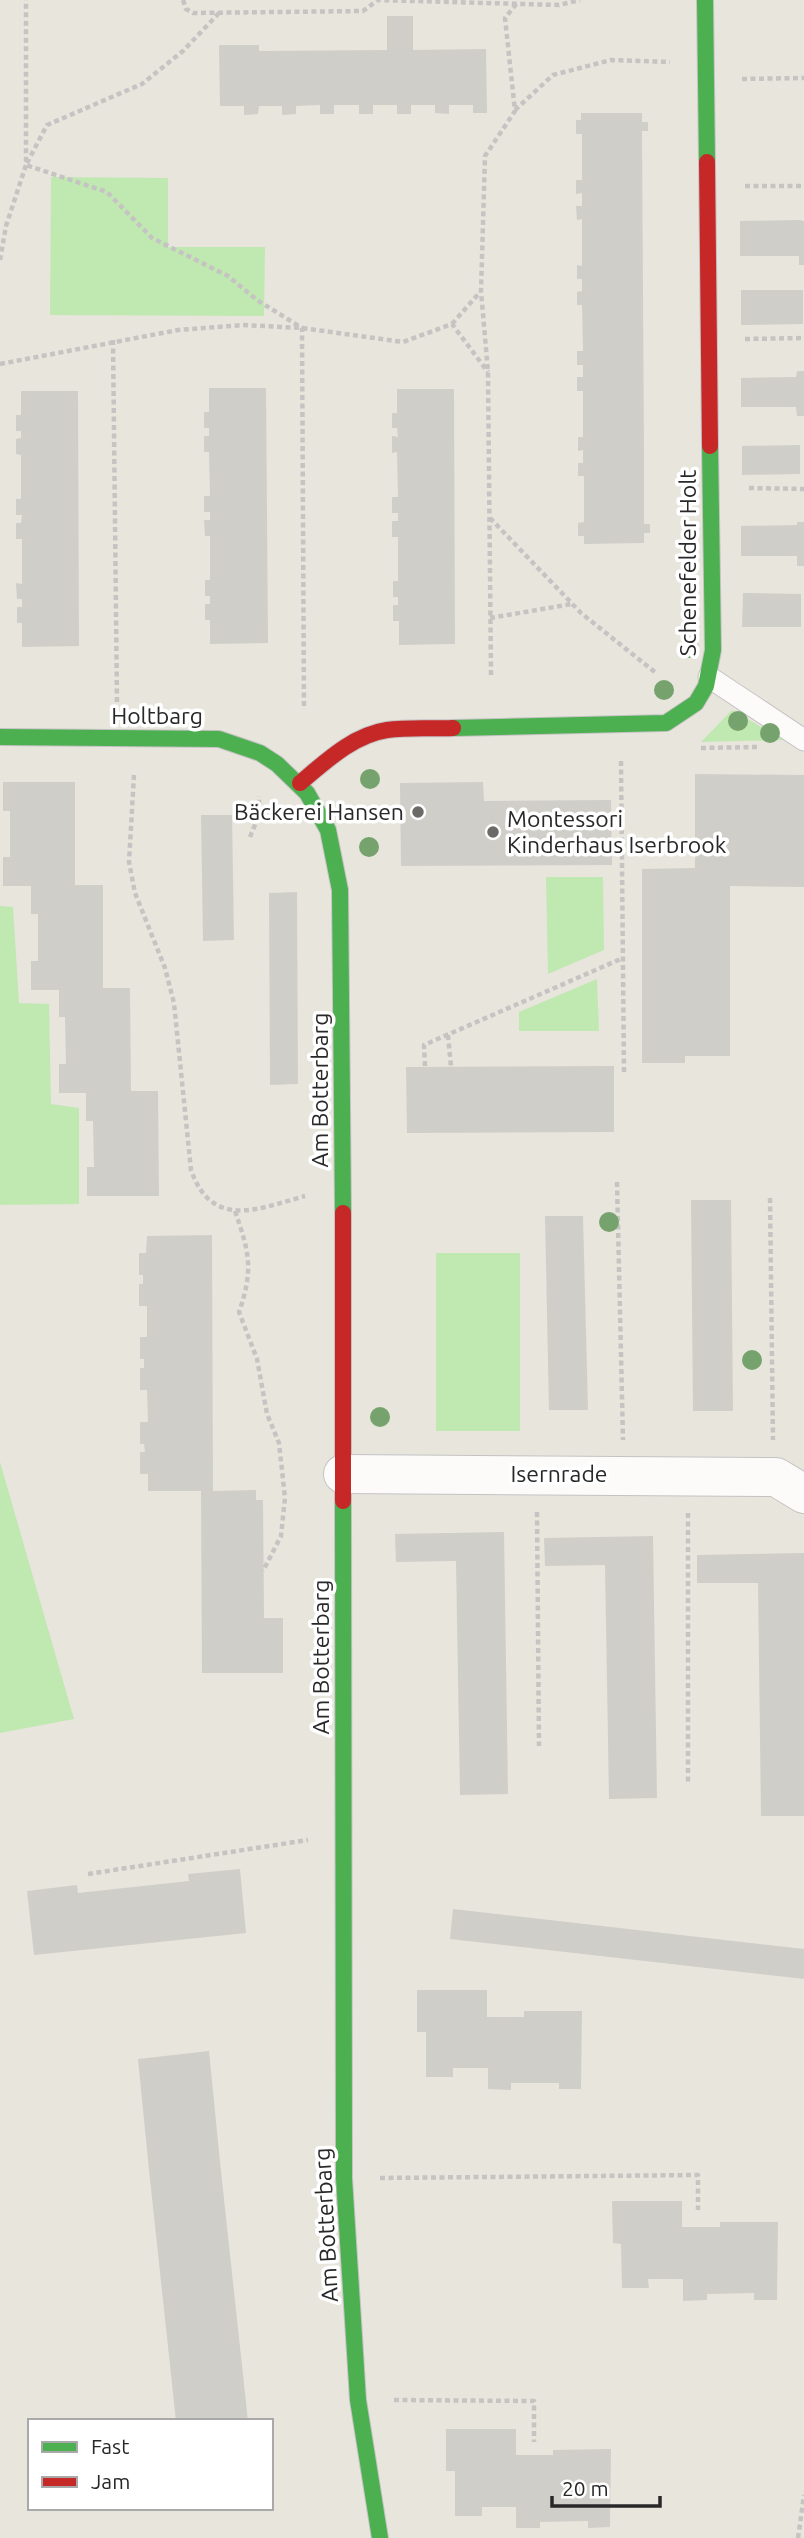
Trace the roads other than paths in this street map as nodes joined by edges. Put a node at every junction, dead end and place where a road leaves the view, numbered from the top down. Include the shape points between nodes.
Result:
1 (705, 0) edge
2 (709, 677) junction
3 (0, 737) edge
4 (804, 740) edge
5 (300, 783) junction
6 (343, 1474) junction
7 (789, 1474) edge
8 (380, 2538) edge

1 - 2 street, Schenefelder Holt via 713,650
2 - 4 lane
2 - 5 street, Schenefelder Holt via 699,703 666,723 387,730 343,749
3 - 5 street, Holtbarg via 204,738 270,757
5 - 6 street, Am Botterbarg via 329,832 338,874 343,1010
6 - 7 street, Isernrade
6 - 8 street, Am Botterbarg via 344,2178 358,2400

